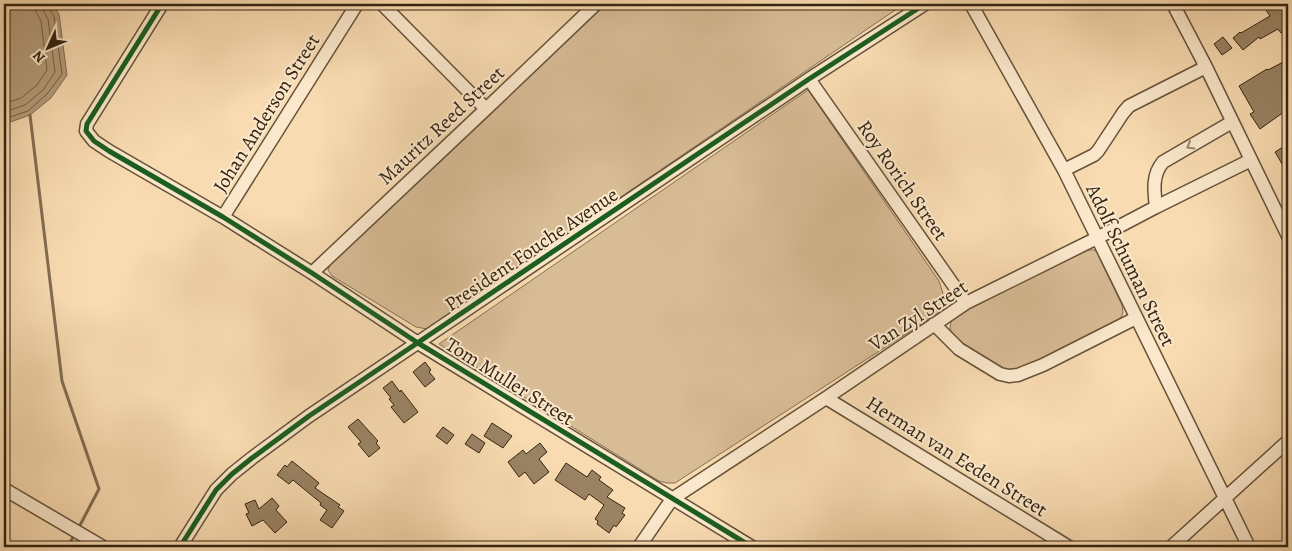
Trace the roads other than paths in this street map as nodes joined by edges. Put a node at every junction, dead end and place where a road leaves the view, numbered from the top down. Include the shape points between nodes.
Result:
1 (162, 4) edge
2 (357, 4) edge
3 (382, 4) edge
4 (596, 4) edge
5 (925, 4) edge
6 (971, 4) edge
7 (1173, 4) edge
8 (1206, 67) junction
9 (809, 79) junction
10 (486, 109) junction
11 (1232, 122) junction
12 (1251, 160) junction
13 (1064, 170) junction
14 (1156, 207) junction
15 (223, 217) junction
16 (1288, 236) edge
17 (1097, 238) junction
18 (312, 273) junction
19 (966, 303) junction
20 (1136, 318) junction
21 (934, 324) junction
22 (418, 343) junction
23 (826, 398) junction
24 (1288, 442) edge
25 (4, 489) edge
26 (672, 499) junction
27 (1224, 499) junction
28 (103, 547) edge
29 (180, 547) edge
30 (639, 547) edge
31 (752, 547) edge
32 (1069, 547) edge
33 (1171, 547) edge
34 (1249, 547) edge

1 - 15 street, Tom Muller Street via 87,124 86,131 100,145
2 - 15 street, Johan Anderson Street
3 - 10 street
4 - 10 street, Mauritz Reed Street
5 - 9 street, President Fouche Avenue
6 - 13 street, Adolf Schuman Street
7 - 8 street
8 - 11 street
8 - 13 street via 1129,106 1094,155
9 - 19 street, Roy Rorich Street
9 - 22 street, President Fouche Avenue
10 - 18 street, Mauritz Reed Street
11 - 12 street
11 -> 14 street via 1163,162 1153,187
12 - 14 street, Van Zyl Street
12 - 16 street
13 - 17 street, Adolf Schuman Street
14 - 17 street, Van Zyl Street
15 - 18 street, Tom Muller Street
17 - 19 street, Van Zyl Street
17 - 20 street, Adolf Schuman Street
18 - 22 street, Tom Muller Street
19 - 21 street, Van Zyl Street
20 - 21 street via 1043,365 1009,376 1000,374 959,349
20 - 27 street, Adolf Schuman Street
21 - 23 street, Van Zyl Street
22 - 26 street, Tom Muller Street
22 - 29 street, President Fouche Avenue via 309,416 232,474 216,490
23 - 26 street, Van Zyl Street
23 - 32 street, Herman van Eeden Street
24 - 27 street
25 - 28 street
26 - 30 street, Van Zyl Street
26 - 31 street, Tom Muller Street
27 - 33 street
27 - 34 street, Adolf Schuman Street

